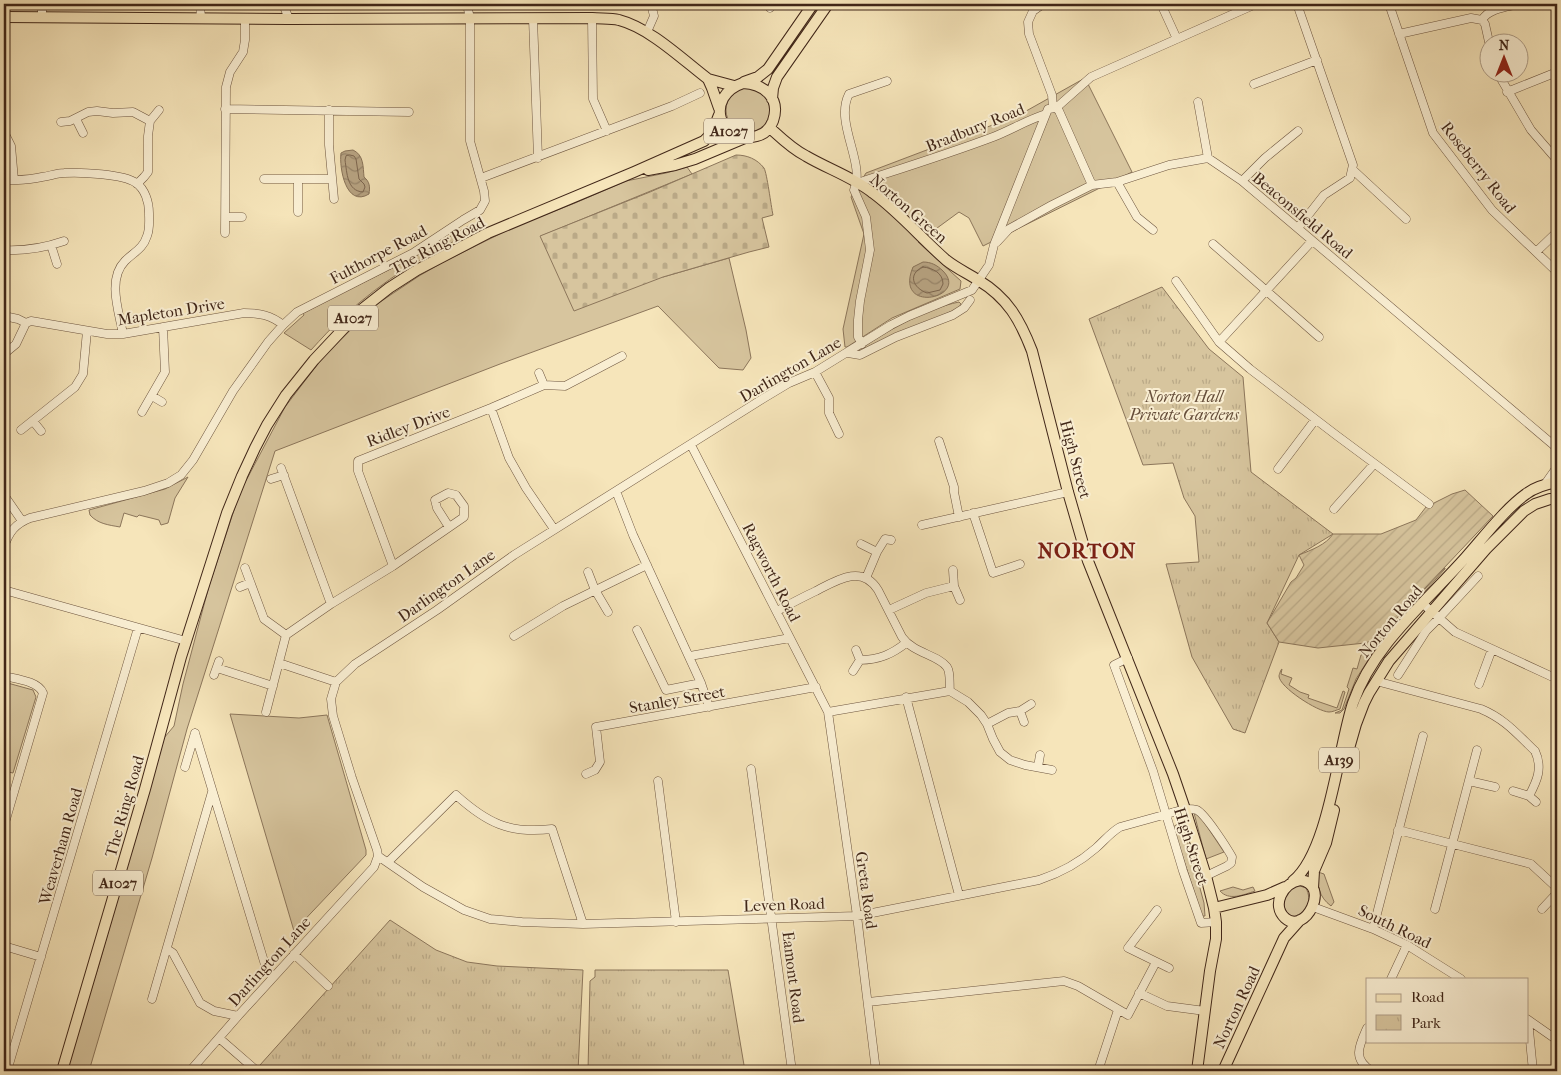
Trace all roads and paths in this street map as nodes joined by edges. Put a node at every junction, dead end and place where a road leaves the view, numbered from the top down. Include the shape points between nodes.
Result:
1 (42, 4) edge
2 (200, 4) edge
3 (283, 4) edge
4 (467, 4) edge
5 (651, 4) edge
6 (813, 4) edge
7 (828, 4) edge
8 (1043, 4) edge
9 (1161, 4) edge
10 (1256, 4) edge
11 (1297, 4) edge
12 (1389, 4) edge
13 (1520, 4) edge
14 (4, 17) edge
15 (42, 17) junction
16 (201, 18) junction
17 (533, 18) junction
18 (592, 18) junction
19 (245, 19) junction
20 (290, 19) junction
21 (470, 19) junction
22 (1482, 20) junction
23 (647, 32) junction
24 (1487, 32) edge
25 (1399, 34) junction
26 (1176, 39) junction
27 (1317, 60) junction
28 (1557, 72) edge
29 (708, 79) junction
30 (887, 81) dead end
31 (1502, 82) edge
32 (738, 84) junction
33 (1254, 84) dead end
34 (1508, 92) junction
35 (700, 93) dead end
36 (772, 99) junction
37 (1198, 102) dead end
38 (1054, 108) junction
39 (225, 109) junction
40 (158, 110) dead end
41 (329, 110) junction
42 (409, 112) dead end
43 (719, 112) junction
44 (1046, 114) junction
45 (76, 119) junction
46 (150, 121) junction
47 (61, 122) dead end
48 (770, 128) junction
49 (607, 131) junction
50 (1298, 131) dead end
51 (4, 132) edge
52 (83, 133) dead end
53 (745, 138) junction
54 (1557, 146) edge
55 (1549, 152) junction
56 (538, 158) junction
57 (1208, 158) junction
58 (1557, 160) edge
59 (1353, 170) junction
60 (634, 172) junction
61 (481, 178) junction
62 (264, 179) dead end
63 (14, 180) junction
64 (298, 180) junction
65 (332, 180) junction
66 (4, 181) edge
67 (1242, 181) junction
68 (857, 182) junction
69 (1117, 182) junction
70 (137, 184) junction
71 (1092, 185) junction
72 (334, 199) dead end
73 (298, 212) dead end
74 (226, 217) junction
75 (242, 217) dead end
76 (1406, 219) dead end
77 (1298, 228) junction
78 (1153, 230) dead end
79 (1557, 232) edge
80 (225, 233) dead end
81 (64, 241) dead end
82 (1312, 241) junction
83 (1213, 244) dead end
84 (51, 246) junction
85 (994, 246) junction
86 (4, 250) edge
87 (1536, 252) junction
88 (57, 264) dead end
89 (1557, 272) edge
90 (978, 280) junction
91 (1176, 281) dead end
92 (1266, 290) junction
93 (968, 296) junction
94 (972, 308) dead end
95 (4, 316) edge
96 (26, 323) junction
97 (282, 325) junction
98 (163, 328) junction
99 (87, 332) junction
100 (123, 334) junction
101 (1320, 337) dead end
102 (1219, 342) junction
103 (862, 344) junction
104 (848, 353) junction
105 (4, 354) edge
106 (622, 356) dead end
107 (539, 372) dead end
108 (815, 372) junction
109 (544, 386) junction
110 (152, 396) junction
111 (162, 402) dead end
112 (491, 408) junction
113 (142, 412) dead end
114 (1316, 420) junction
115 (33, 421) junction
116 (21, 430) dead end
117 (41, 431) dead end
118 (838, 434) dead end
119 (939, 441) dead end
120 (691, 444) junction
121 (1557, 448) edge
122 (1374, 464) junction
123 (1557, 467) edge
124 (1278, 469) dead end
125 (271, 479) dead end
126 (1557, 482) edge
127 (1545, 484) junction
128 (616, 491) junction
129 (1068, 492) junction
130 (4, 496) edge
131 (1557, 500) edge
132 (1429, 504) dead end
133 (1334, 509) dead end
134 (973, 513) junction
135 (959, 517) junction
136 (22, 521) junction
137 (922, 525) dead end
138 (449, 527) junction
139 (554, 530) junction
140 (890, 540) dead end
141 (861, 544) dead end
142 (4, 547) edge
143 (877, 552) junction
144 (1020, 564) dead end
145 (647, 565) junction
146 (393, 566) junction
147 (245, 568) dead end
148 (953, 570) dead end
149 (588, 572) dead end
150 (1478, 576) dead end
151 (866, 578) junction
152 (250, 583) junction
153 (954, 586) junction
154 (240, 587) dead end
155 (4, 590) edge
156 (595, 590) junction
157 (960, 600) dead end
158 (1422, 602) junction
159 (332, 604) junction
160 (889, 610) junction
161 (777, 611) junction
162 (608, 612) dead end
163 (1436, 615) junction
164 (138, 628) junction
165 (637, 630) dead end
166 (286, 635) junction
167 (514, 636) dead end
168 (790, 638) junction
169 (186, 641) junction
170 (906, 643) junction
171 (1492, 649) junction
172 (856, 650) dead end
173 (690, 656) junction
174 (1128, 658) junction
175 (860, 660) junction
176 (279, 663) junction
177 (216, 668) dead end
178 (853, 670) dead end
179 (1398, 675) dead end
180 (4, 676) edge
181 (1557, 679) edge
182 (1376, 681) junction
183 (336, 682) junction
184 (701, 683) junction
185 (1479, 684) dead end
186 (273, 686) junction
187 (816, 687) junction
188 (666, 690) junction
189 (950, 691) junction
190 (657, 692) dead end
191 (906, 698) junction
192 (1031, 704) dead end
193 (709, 707) junction
194 (1020, 711) junction
195 (266, 712) dead end
196 (828, 712) junction
197 (1024, 722) dead end
198 (987, 724) junction
199 (1423, 736) dead end
200 (1477, 750) dead end
201 (1040, 755) dead end
202 (185, 767) dead end
203 (751, 768) dead end
204 (1038, 768) junction
205 (1052, 770) dead end
206 (586, 775) dead end
207 (658, 781) dead end
208 (1469, 781) junction
209 (1495, 787) dead end
210 (212, 790) junction
211 (1513, 791) dead end
212 (1529, 796) junction
213 (1536, 802) dead end
214 (1185, 809) junction
215 (1166, 814) junction
216 (4, 826) edge
217 (1398, 830) junction
218 (1452, 844) junction
219 (378, 856) junction
220 (388, 862) junction
221 (1206, 876) junction
222 (1289, 884) junction
223 (1313, 888) junction
224 (1557, 888) edge
225 (1557, 893) edge
226 (959, 895) junction
227 (1267, 895) junction
228 (1279, 902) junction
229 (1313, 907) junction
230 (1214, 908) junction
231 (1435, 909) dead end
232 (1542, 909) dead end
233 (1157, 910) dead end
234 (857, 916) junction
235 (1284, 917) junction
236 (772, 919) junction
237 (1300, 920) junction
238 (676, 922) junction
239 (1216, 922) junction
240 (583, 924) junction
241 (1373, 929) junction
242 (1284, 938) junction
243 (1407, 945) junction
244 (4, 946) edge
245 (167, 949) junction
246 (294, 954) junction
247 (41, 957) junction
248 (1156, 962) junction
249 (1169, 968) dead end
250 (273, 977) junction
251 (1391, 978) edge
252 (1459, 978) edge
253 (328, 986) dead end
254 (1139, 993) junction
255 (152, 999) dead end
256 (868, 1002) junction
257 (1118, 1010) junction
258 (1204, 1011) junction
259 (238, 1016) junction
260 (1528, 1019) edge
261 (1366, 1030) edge
262 (218, 1038) junction
263 (1557, 1040) edge
264 (7, 1057) edge
265 (1227, 1060) junction
266 (7, 1071) edge
267 (62, 1071) edge
268 (190, 1071) edge
269 (257, 1071) edge
270 (792, 1071) edge
271 (876, 1071) edge
272 (1005, 1071) edge
273 (1010, 1071) edge
274 (1098, 1071) edge
275 (1197, 1071) edge
276 (1219, 1071) edge
277 (1223, 1071) edge
278 (1372, 1071) edge
279 (1534, 1071) edge

1 - 15 street
2 - 16 street
3 - 20 street
4 - 21 street, Fulthorpe Road
5 - 23 street via 654,16
6 - 32 main road, A1027 via 768,69 758,77
7 - 36 main road, A1027 via 777,77
8 - 38 street via 1033,11 1028,22 1029,34
9 - 26 street
10 - 26 street, Bradbury Road
11 - 27 street
12 - 25 street, Roseberry Road
13 - 22 street via 1492,11
14 - 15 main road
15 - 16 main road
16 - 19 main road
17 - 18 main road
17 - 21 main road
17 - 56 street
18 - 23 main road via 619,20
18 - 49 street via 593,99
19 - 20 main road
19 - 39 street via 244,46 227,80
20 - 21 main road
21 - 61 street, Fulthorpe Road via 470,141
22 - 24 street
22 - 25 street via 1471,18
23 - 29 main road
25 - 87 street, Roseberry Road via 1433,133 1492,210
26 - 38 street, Bradbury Road via 1091,77
27 - 33 street
27 - 59 street
28 - 34 street
29 - 32 main road
29 - 43 main road
30 - 68 street via 849,94 846,99 846,125
31 - 34 street
32 - 36 main road via 761,87
32 - 43 main road, A1027 via 722,98
34 - 55 street via 1530,130
35 - 49 street
36 - 48 main road, A1027 via 775,107
37 - 57 street
38 - 44 street, Bradbury Road via 1048,109
38 - 71 street via 1059,112
39 - 41 street
39 - 74 street
40 - 46 street
41 - 42 street
41 - 65 street
43 - 53 main road, A1027 via 723,125 729,131
43 - 60 main road, The Ring Road / A1027 via 712,134 704,141
44 - 68 street, Bradbury Road via 926,161
44 - 85 street, Darlington Lane
45 - 46 street via 88,112 128,111
45 - 47 street
45 - 52 street
46 - 70 street via 148,172
48 - 53 main road, A1027 via 763,134
48 - 68 main road, Norton Green via 800,153
49 - 56 street
50 - 67 street
51 - 63 street via 11,146
53 - 60 main road, The Ring Road / A1027 via 695,159
54 - 55 street
55 - 58 street
56 - 61 street
57 - 67 street, Beaconsfield Road
57 - 69 street via 1169,165
59 - 76 street
59 - 77 street via 1350,178 1324,195
60 - 169 main road, The Ring Road / A1027 via 531,215 417,270 361,310 338,333 286,396 255,448 227,513
61 - 97 street, Fulthorpe Road via 485,201 480,210 413,253 297,312
62 - 64 street
63 - 66 street
63 - 70 street via 69,172 122,177
64 - 65 street
64 - 73 street
65 - 72 street
67 - 77 street, Beaconsfield Road
68 - 90 main road, Norton Green via 947,261
68 - 103 street via 854,190 866,217 870,250 858,320 858,336
69 - 71 street
69 - 78 street via 1137,217
70 - 100 street via 148,203 149,230 143,246 124,262 115,278
71 - 85 street via 1010,229
74 - 75 street
74 - 80 street
77 - 82 street, Beaconsfield Road
79 - 87 street
81 - 84 street
82 - 92 street
82 - 121 street, Beaconsfield Road
83 - 92 street
84 - 86 street
84 - 88 street
85 - 90 street, Darlington Lane via 989,265
87 - 89 street, Roseberry Road
90 - 93 street, Darlington Lane
90 - 129 main road, High Street via 1009,305 1025,333
91 - 102 street
92 - 101 street
92 - 102 street
93 - 94 street
93 - 103 street, Darlington Lane via 909,316
93 - 104 street via 964,308 953,315 860,355
95 - 96 street, Mapleton Drive
96 - 99 street, Mapleton Drive via 31,321
96 - 105 street via 16,344
97 - 98 street, Mapleton Drive via 271,317 252,313
97 - 136 street, Fulthorpe Road via 233,391 182,475 144,491
98 - 100 street, Mapleton Drive
98 - 110 street via 165,372
99 - 100 street, Mapleton Drive
99 - 115 street via 82,379
102 - 114 street
103 - 104 street, Darlington Lane
104 - 108 street, Darlington Lane
106 - 109 street, Ridley Drive via 565,386
107 - 109 street
108 - 118 street via 829,398 830,413
108 - 120 street, Darlington Lane via 789,383
109 - 112 street, Ridley Drive
110 - 111 street
110 - 113 street
112 - 139 street via 509,458
112 - 146 street, Ridley Drive via 358,461 358,470
114 - 122 street
114 - 124 street
115 - 116 street
115 - 117 street
119 - 135 street via 954,487
120 - 128 street, Darlington Lane
120 - 161 street, Ragworth Road
122 - 132 street
122 - 133 street
123 - 127 street
125 - 159 street via 282,472
126 - 127 main road, Norton Road / A139
127 - 158 main road, Norton Road / A139 via 1526,493 1510,508
128 - 139 street, Darlington Lane
128 - 145 street
129 - 134 street
129 - 174 main road, High Street via 1088,561
130 - 136 street
131 - 163 main road, Norton Road / A139 via 1550,499 1524,511 1486,549
134 - 135 street
134 - 144 street via 993,573
135 - 137 street
136 - 142 street via 11,530
138 - 138 street via 464,517 464,506 456,495 448,493 435,500
138 - 146 street
139 - 183 street, Darlington Lane via 355,664
140 - 143 street via 885,539
141 - 143 street
143 - 151 street
145 - 156 street
145 - 173 street
146 - 159 street
147 - 152 street
148 - 153 street
149 - 156 street
150 - 163 street
151 - 160 street via 874,584
151 - 161 street via 840,578
152 - 154 street
152 - 166 street via 264,620
153 - 157 street
153 - 160 street via 926,593
155 - 164 street
156 - 162 street
156 - 167 street
158 - 163 street
158 - 222 main road, Norton Road / A139 via 1374,660 1357,693 1324,820 1307,864
159 - 166 street
160 - 170 street
161 - 168 street, Ragworth Road
163 - 171 street via 1455,632
163 - 179 street
163 - 182 main road, Norton Road / A139 via 1389,661
164 - 169 street
164 - 247 street, Weaverham Road
165 - 188 street
166 - 176 street
168 - 173 street
168 - 187 street, Ragworth Road
169 - 267 main road, The Ring Road / A1027
170 - 175 street via 892,653
170 - 189 street via 947,668
171 - 181 street
171 - 185 street
172 - 175 street
173 - 184 street
174 - 214 main road, High Street
174 - 215 street, High Street via 1114,664
175 - 178 street
176 - 183 street
176 - 186 street
177 - 186 street
180 - 216 street via 35,685 42,693
182 - 212 street via 1481,709 1505,722 1538,757 1540,770
182 - 223 main road, Norton Road / A139 via 1356,724 1326,843 1314,871
183 - 219 street via 331,699 333,716
184 - 188 street
184 - 193 street
186 - 195 street
187 - 193 street, Stanley Street
187 - 196 street, Ragworth Road
188 - 190 street
189 - 191 street
189 - 198 street via 968,702
191 - 196 street
191 - 226 street
192 - 194 street
193 - 206 street, Stanley Street via 596,728 600,762
194 - 197 street
194 - 198 street via 1008,713
196 - 234 street, Greta Road
198 - 204 street via 1000,752 1010,760
199 - 217 street
200 - 208 street
201 - 204 street
202 - 210 street via 195,733
203 - 236 street, Eamont Road
204 - 205 street
207 - 238 street
208 - 209 street
208 - 218 street
210 - 245 street
210 - 250 street via 266,968
211 - 212 street
212 - 213 street
214 - 215 street, Leven Road
214 - 221 main road, High Street
214 - 221 street, High Street via 1201,813 1232,857 1228,866
215 - 226 street, Leven Road via 1114,831 1086,856 1040,880
215 - 239 street, High Street via 1201,923
217 - 218 street
217 - 241 street
218 - 224 street via 1531,864
218 - 231 street
219 - 220 street, Leven Road
219 - 246 street, Darlington Lane via 374,867
220 - 240 street, Leven Road via 464,910 490,919
220 - 240 street via 456,795 491,822 516,830 552,829
221 - 230 main road, High Street
222 - 223 main road via 1305,880
222 - 227 main road
222 - 228 main road, A139
223 - 229 main road, A139
225 - 232 street
226 - 234 street, Leven Road
227 - 228 main road
227 - 230 main road
228 - 235 main road
229 - 237 main road
229 - 241 street, South Road
230 - 239 main road, High Street
233 - 248 street via 1128,948
234 - 236 street, Leven Road
234 - 256 street, Greta Road
235 - 237 main road via 1289,921
235 - 242 main road, Norton Road
236 - 238 street, Leven Road
236 - 270 street, Eamont Road
237 - 242 main road, Norton Road
238 - 240 street, Leven Road
239 - 258 main road, High Street
241 - 243 street, South Road
242 - 265 main road, Norton Road
243 - 251 street
243 - 252 street, South Road
244 - 247 street
245 - 255 street
245 - 259 street via 173,953 200,1003 214,1011
246 - 250 street, Darlington Lane
246 - 253 street
247 - 264 street, Weaverham Road
248 - 249 street
248 - 254 street
250 - 259 street, Darlington Lane
254 - 257 street via 1128,1015
254 - 258 street via 1167,1006
256 - 257 street via 1064,981
256 - 271 street, Greta Road
257 - 274 street
258 - 275 main road, High Street
259 - 262 street, Darlington Lane
260 - 263 street
260 - 279 street
261 - 278 street via 1358,1053 1364,1066
262 - 268 street, Darlington Lane
262 - 269 street
264 - 266 street, Weaverham Road
265 - 276 main road, Norton Road
265 - 277 main road, Norton Road
272 - 273 street

